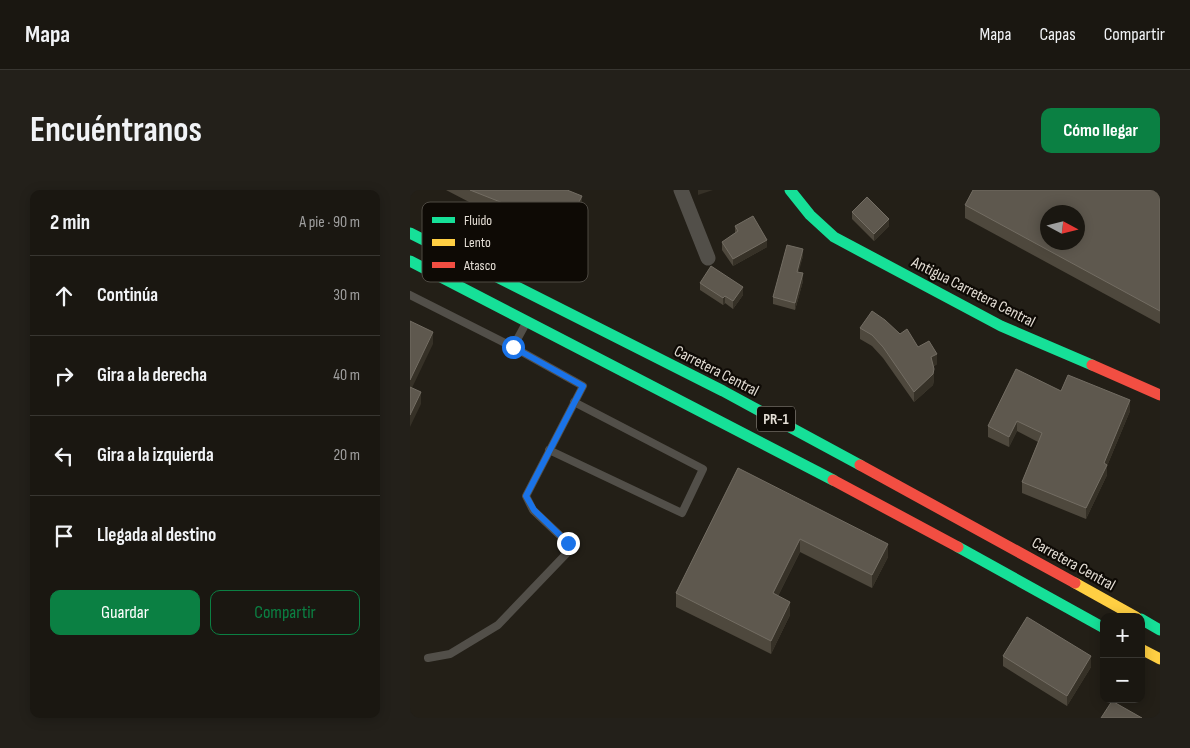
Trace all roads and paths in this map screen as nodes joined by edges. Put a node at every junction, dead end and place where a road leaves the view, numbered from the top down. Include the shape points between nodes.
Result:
1 (681, 190) edge
2 (790, 190) edge
3 (410, 233) edge
4 (422, 239) edge
5 (708, 258) dead end
6 (410, 261) edge
7 (422, 267) edge
8 (451, 282) edge
9 (508, 282) edge
10 (410, 295) edge
11 (528, 321) junction
12 (513, 347) junction
13 (1160, 395) edge
14 (574, 402) junction
15 (549, 450) junction
16 (1129, 613) edge
17 (1145, 621) edge
18 (1100, 626) edge
19 (1160, 630) edge
20 (1145, 651) edge
21 (428, 658) dead end
22 (1160, 659) edge

1 - 5 street
2 - 13 main road, Antigua Carretera Central via 834,237 1001,326
3 - 4 main road, Carretera Central / PR-1
6 - 7 main road, PR-1
8 - 11 main road, PR-1
9 - 16 main road, Carretera Central / PR-1 via 723,390
10 - 12 lane
11 - 12 lane
11 - 18 main road, PR-1 via 946,539
12 - 14 lane via 583,386
14 - 15 lane
14 - 15 lane via 702,469 682,513
15 - 21 lane via 526,496 534,510 568,543 567,553 498,625 450,654
17 - 19 main road
20 - 22 main road

